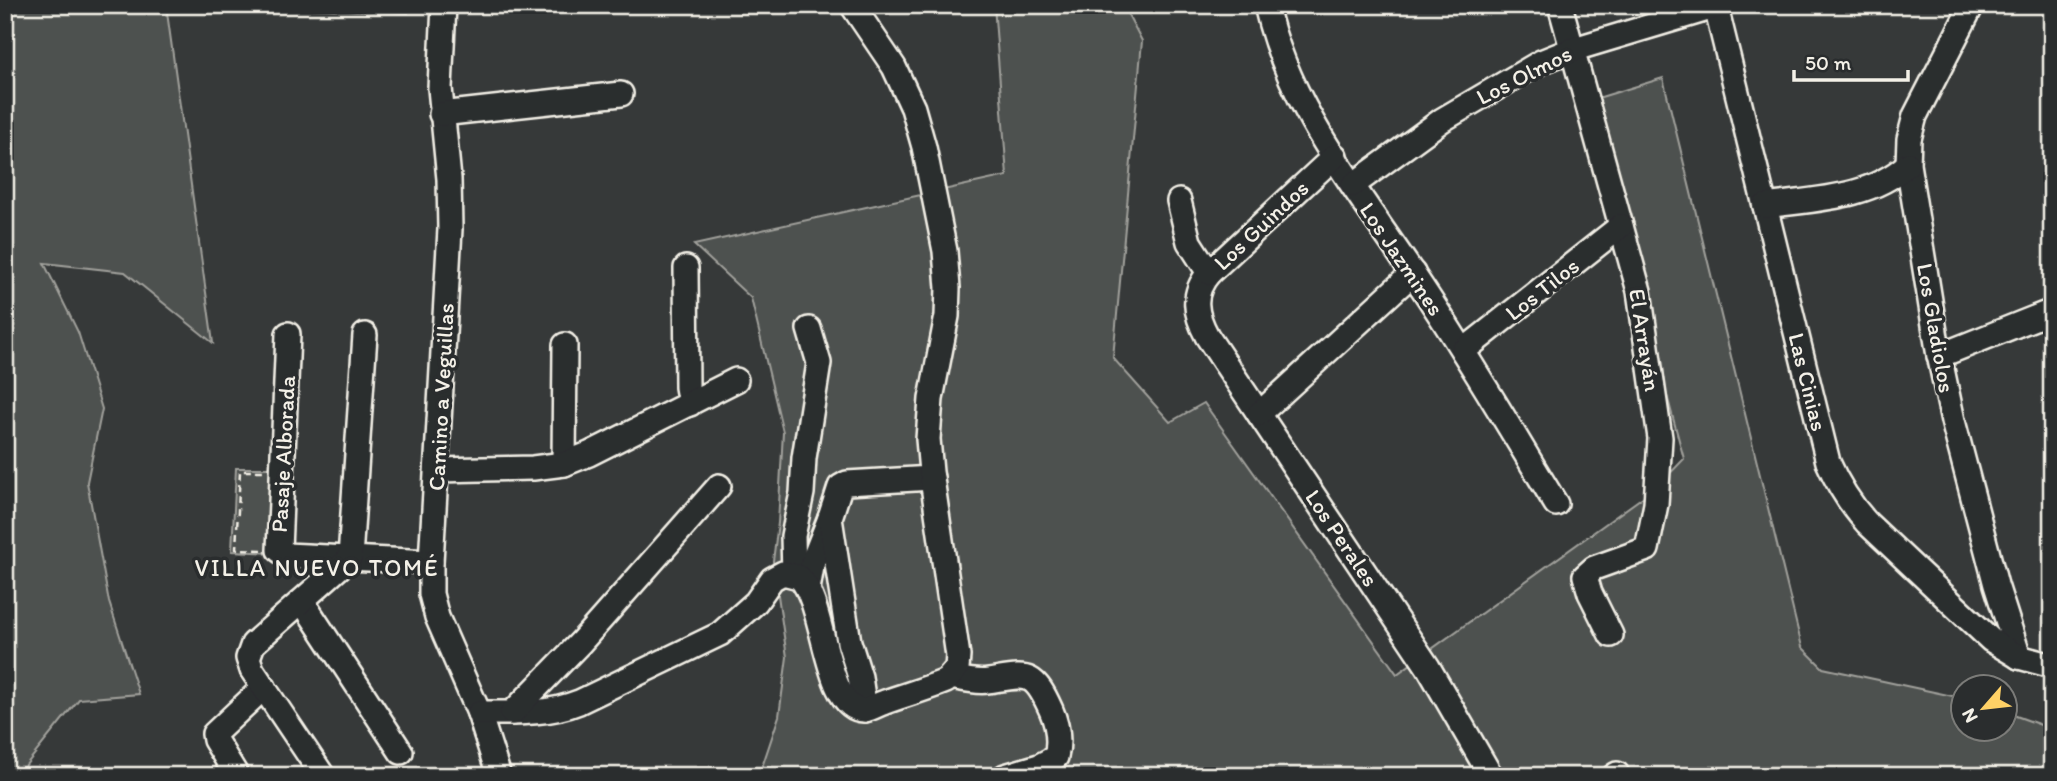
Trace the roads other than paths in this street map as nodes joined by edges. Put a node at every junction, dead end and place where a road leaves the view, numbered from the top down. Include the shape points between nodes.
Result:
1 (444, 5) edge
2 (852, 5) edge
3 (1266, 5) edge
4 (1560, 5) edge
5 (1972, 5) edge
6 (1718, 6) edge
7 (1571, 50) junction
8 (621, 94) dead end
9 (441, 114) junction
10 (1335, 156) junction
11 (1908, 164) junction
12 (1353, 185) junction
13 (1179, 201) dead end
14 (1765, 206) junction
15 (1621, 226) junction
16 (686, 268) dead end
17 (1413, 273) junction
18 (1209, 274) junction
19 (1196, 301) joint
20 (2052, 312) edge
21 (809, 329) dead end
22 (288, 334) dead end
23 (365, 335) dead end
24 (565, 345) dead end
25 (1463, 351) junction
26 (1939, 356) junction
27 (736, 380) dead end
28 (690, 404) junction
29 (1259, 414) junction
30 (564, 464) junction
31 (437, 470) junction
32 (932, 478) junction
33 (719, 486) dead end
34 (1556, 505) dead end
35 (830, 518) junction
36 (302, 556) junction
37 (350, 558) junction
38 (431, 562) junction
39 (801, 581) junction
40 (310, 594) junction
41 (1611, 635) dead end
42 (2019, 657) junction
43 (2052, 666) edge
44 (950, 677) junction
45 (264, 687) junction
46 (865, 709) junction
47 (479, 713) junction
48 (512, 713) junction
49 (401, 752) dead end
50 (237, 776) edge
51 (323, 776) edge
52 (499, 776) edge
53 (1005, 776) edge
54 (1491, 776) edge

1 - 9 street, Camino a Veguillas
2 - 32 street via 894,67 913,108 945,251 947,316 929,422
3 - 10 street, Los Jazmines via 1281,56 1318,133
4 - 7 street, El Arrayán
5 - 11 street, Los Gladiolos via 1914,116
6 - 7 street, Los Olmos
6 - 14 street, Las Cinias
7 - 12 street, Los Olmos via 1516,75 1441,120
7 - 15 street, El Arrayán
8 - 9 street
9 - 31 street, Camino a Veguillas via 450,216
10 - 12 street, Los Jazmines
10 - 18 street, Los Guindos
11 - 14 street via 1866,189
11 - 26 street, Los Gladiolos
12 - 17 street, Los Jazmines
13 - 18 street via 1189,242
14 - 42 street, Las Cinias via 1834,478 1867,523 1992,640
15 - 25 street, Los Tilos
15 - 41 street, El Arrayán via 1639,291 1660,456 1647,549 1594,568 1585,576
16 - 28 street
17 - 25 street, Los Jazmines
17 - 29 street
18 - 19 street, Los Guindos
19 - 29 street, Los Perales via 1207,336
20 - 26 street
21 - 39 street via 819,363 793,536
22 - 36 street, Pasaje Alborada via 279,547 284,555
23 - 37 street
24 - 30 street
25 - 34 street, Los Jazmines
26 - 42 street, Los Gladiolos via 1979,526
27 - 28 street
28 - 30 street
29 - 54 street, Los Perales via 1428,667
30 - 31 street
31 - 38 street, Camino a Veguillas
32 - 35 street via 847,483 840,487
32 - 44 street via 958,656
33 - 48 street
35 - 39 street
35 - 46 street via 849,642
36 - 37 street
36 - 40 street
37 - 38 street
37 - 40 street
38 - 47 street, Camino a Veguillas via 437,617
39 - 46 street via 820,618 837,688 850,704
39 - 48 street via 777,575 756,602 706,643 570,706
40 - 45 street via 251,649 249,664
40 - 49 street
42 - 43 street, Las Cinias
44 - 46 street
44 - 53 street via 985,681 1013,676 1032,679 1041,688 1060,742 1056,757
45 - 50 street via 214,734
45 - 51 street
47 - 48 street
47 - 52 street, Camino a Veguillas

